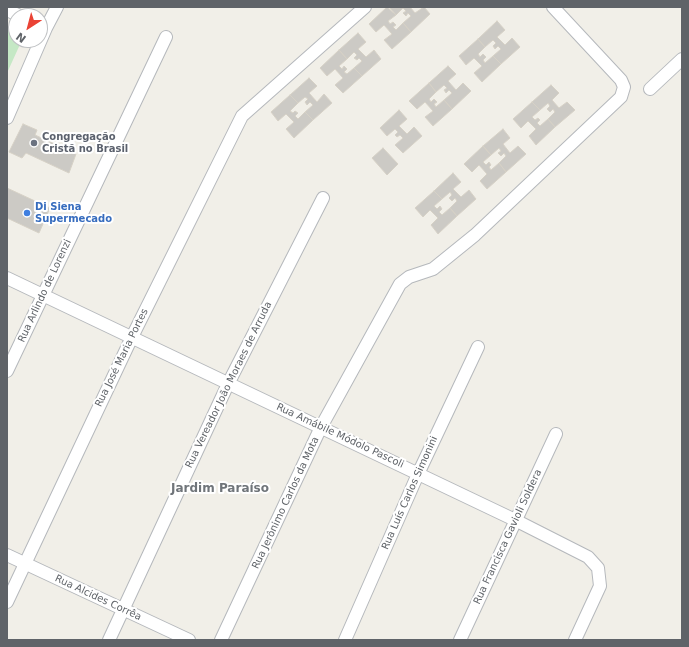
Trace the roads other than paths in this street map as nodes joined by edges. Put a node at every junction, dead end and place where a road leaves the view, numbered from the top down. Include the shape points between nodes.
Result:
1 (57, 7) edge
2 (365, 7) edge
3 (553, 7) edge
4 (48, 20) edge
5 (166, 37) dead end
6 (35, 48) edge
7 (682, 59) edge
8 (650, 89) dead end
9 (7, 118) edge
10 (323, 198) dead end
11 (7, 278) edge
12 (43, 295) junction
13 (132, 337) junction
14 (478, 347) dead end
15 (7, 371) edge
16 (228, 384) junction
17 (321, 427) junction
18 (556, 434) dead end
19 (418, 474) junction
20 (515, 520) junction
21 (7, 555) edge
22 (25, 564) junction
23 (7, 602) edge
24 (122, 609) junction
25 (109, 640) edge
26 (190, 640) edge
27 (221, 640) edge
28 (345, 640) edge
29 (460, 640) edge
30 (575, 640) edge

1 - 4 street
2 - 13 street, Rua José Maria Portes via 242,116
3 - 17 street, Rua Jerônimo Carlos da Mota via 621,80 624,88 621,97 475,235 433,269 400,284
5 - 12 street, Rua Arlindo de Lorenzi
6 - 9 street
7 - 8 street
10 - 16 street, Rua Vereador João Moraes de Arruda
11 - 12 street, Rua Amábile Módolo Pascoli
12 - 13 street, Rua Amábile Módolo Pascoli
12 - 15 street, Rua Arlindo de Lorenzi
13 - 16 street, Rua Amábile Módolo Pascoli
13 - 22 street, Rua José Maria Portes
14 - 19 street, Rua Luís Carlos Simonini
16 - 17 street, Rua Amábile Módolo Pascoli
16 - 24 street, Rua Vereador João Moraes de Arruda
17 - 19 street, Rua Amábile Módolo Pascoli
17 - 27 street, Rua Jerônimo Carlos da Mota
18 - 20 street, Rua Francisca Gavioli Soldera
19 - 20 street, Rua Amábile Módolo Pascoli
19 - 28 street, Rua Luís Carlos Simonini
20 - 29 street, Rua Francisca Gavioli Soldera
20 - 30 street, Rua Amábile Módolo Pascoli via 588,557 597,567 600,588
21 - 22 street, Rua Alcides Corrêa
22 - 23 street, Rua José Maria Portes
22 - 24 street, Rua Alcides Corrêa
24 - 25 street, Rua Vereador João Moraes de Arruda
24 - 26 street, Rua Alcides Corrêa

